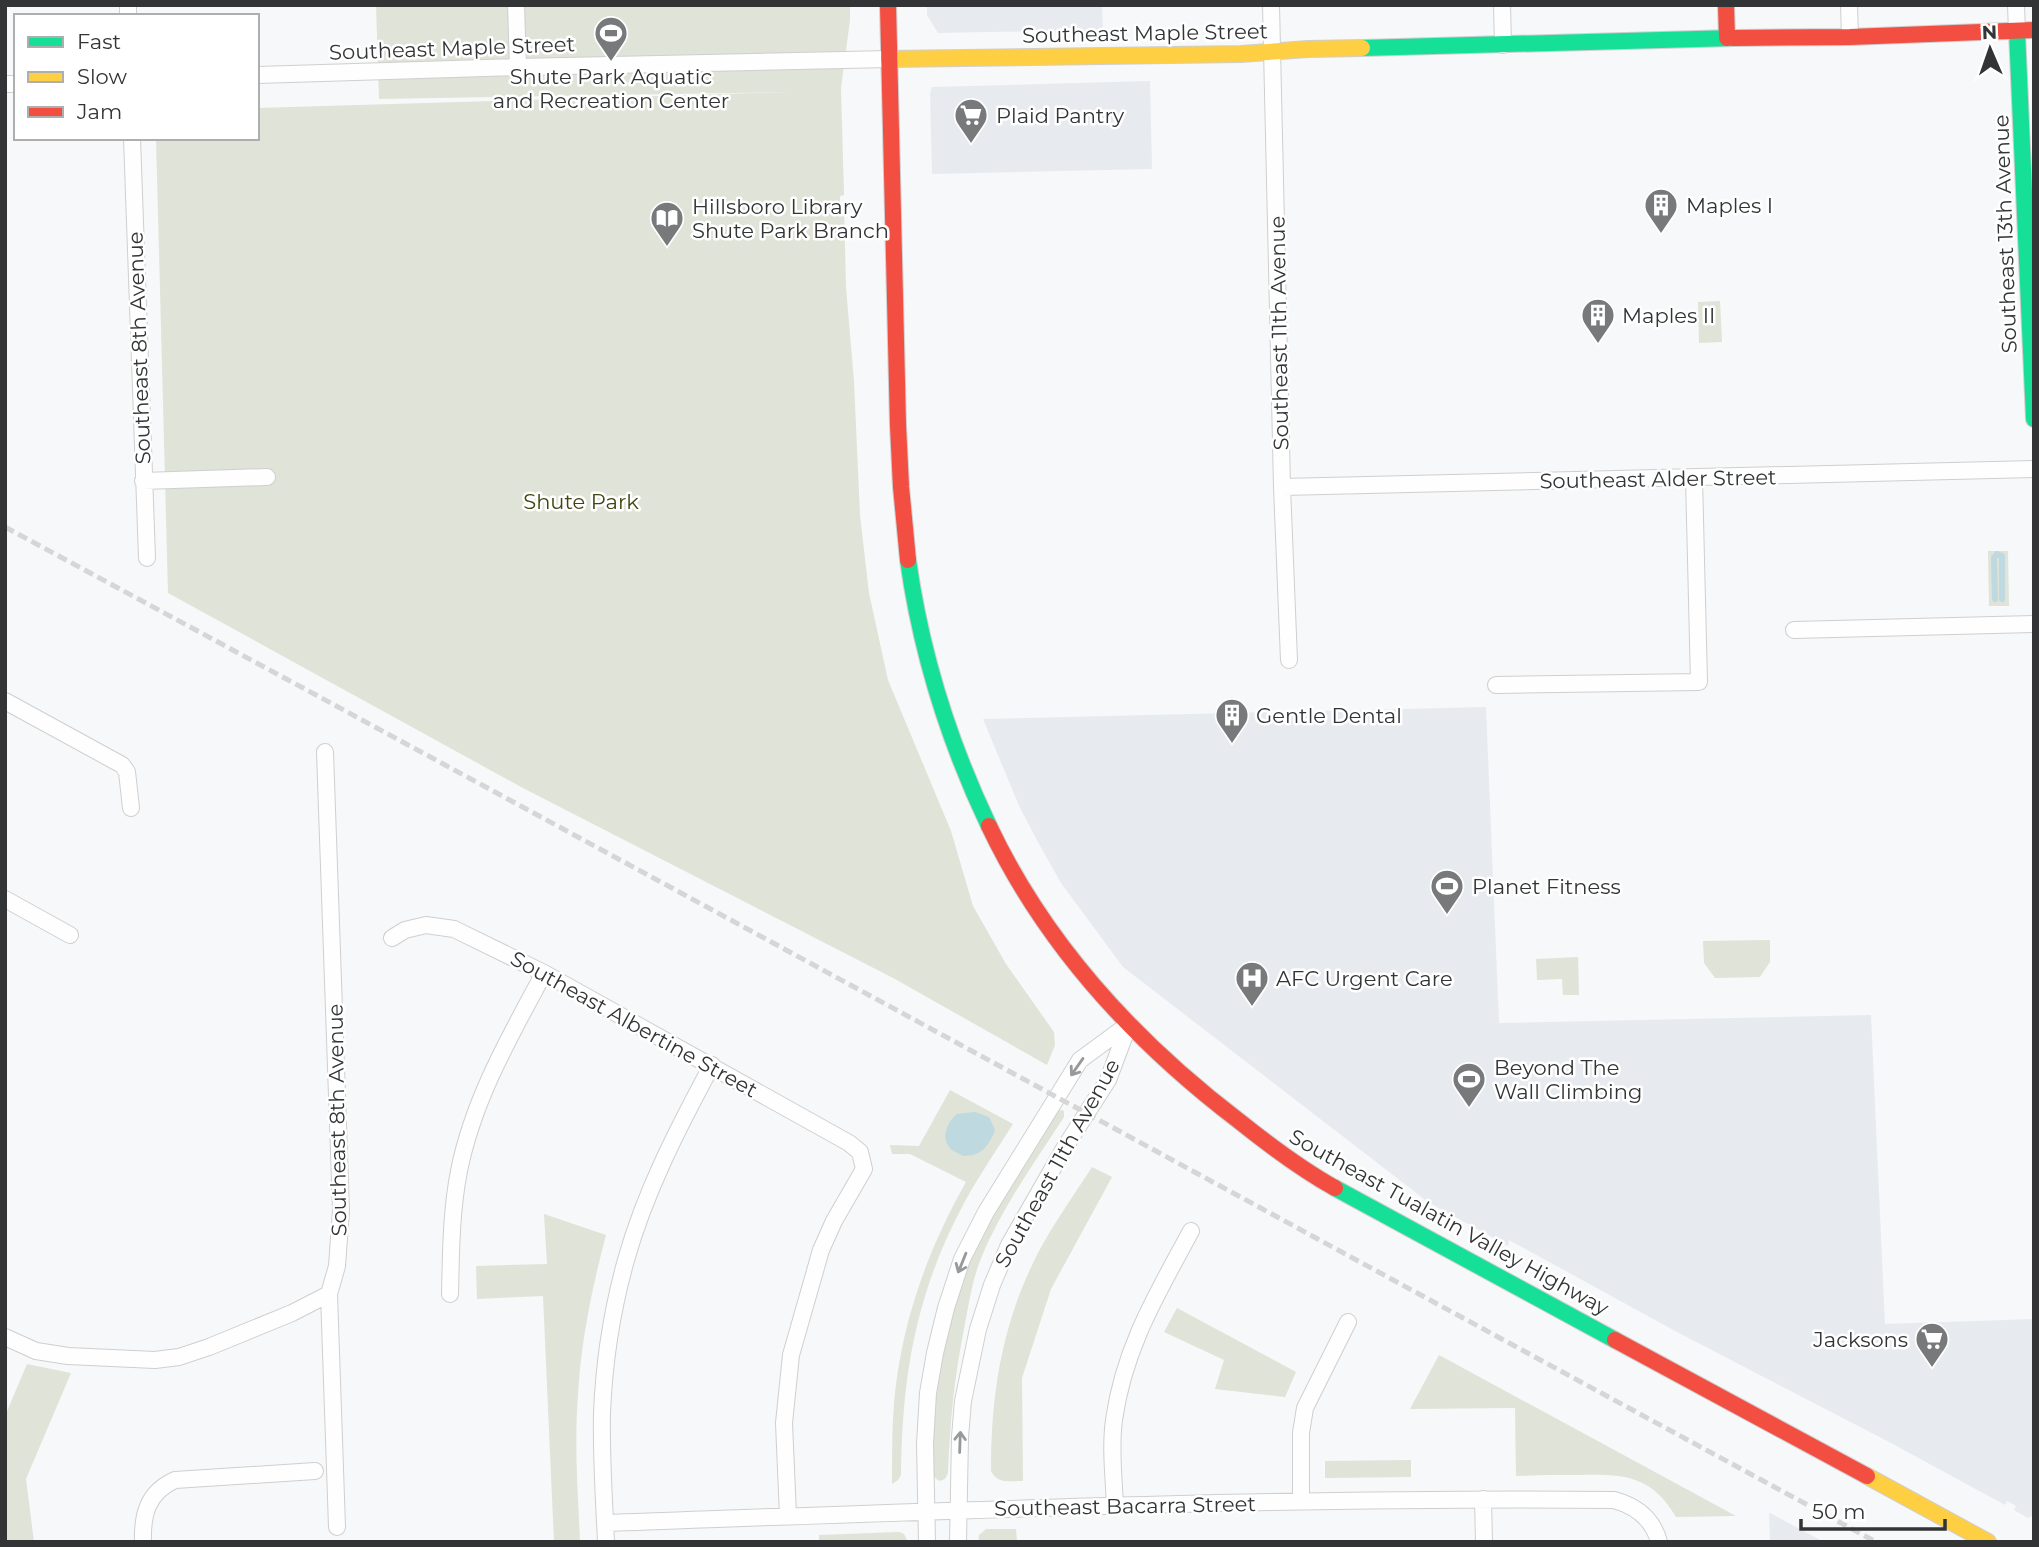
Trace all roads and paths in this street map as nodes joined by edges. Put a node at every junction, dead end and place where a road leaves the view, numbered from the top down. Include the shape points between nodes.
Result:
1 (516, 5) edge
2 (888, 5) edge
3 (1271, 5) edge
4 (1502, 5) edge
5 (1726, 5) edge
6 (1849, 5) edge
7 (2016, 5) edge
8 (2025, 31) edge
9 (1850, 37) junction
10 (1727, 38) junction
11 (1503, 45) junction
12 (1272, 51) junction
13 (889, 60) junction
14 (518, 67) junction
15 (259, 75) edge
16 (132, 140) edge
17 (2034, 419) edge
18 (2034, 469) edge
19 (267, 477) dead end
20 (1694, 478) junction
21 (143, 481) junction
22 (1282, 487) junction
23 (146, 558) dead end
24 (2034, 624) edge
25 (1794, 630) dead end
26 (1289, 660) dead end
27 (1496, 685) dead end
28 (5, 701) edge
29 (325, 752) dead end
30 (131, 808) dead end
31 (5, 899) edge
32 (70, 935) dead end
33 (392, 938) dead end
34 (544, 973) junction
35 (1129, 1024) junction
36 (712, 1065) junction
37 (1191, 1231) dead end
38 (329, 1294) junction
39 (450, 1294) dead end
40 (1348, 1322) dead end
41 (5, 1337) edge
42 (315, 1471) dead end
43 (1483, 1499) junction
44 (1301, 1501) junction
45 (1115, 1507) junction
46 (959, 1510) junction
47 (926, 1511) junction
48 (788, 1516) junction
49 (605, 1523) junction
50 (337, 1527) dead end
51 (143, 1542) edge
52 (606, 1542) edge
53 (927, 1542) edge
54 (958, 1542) edge
55 (1484, 1542) edge
56 (1659, 1542) edge
57 (1988, 1542) edge

1 - 14 street
2 - 13 main road, Southeast Tualatin Valley Highway
3 - 12 street, Southeast 11th Avenue
4 - 11 street
5 - 10 main road
6 - 9 street
7 - 8 street, Southeast 13th Avenue
8 - 9 main road, Southeast Maple Street
8 - 17 main road, Southeast 13th Avenue
9 - 10 main road, Southeast Maple Street
10 - 11 main road, Southeast Maple Street
11 - 12 main road, Southeast Maple Street
12 - 13 main road, Southeast Maple Street
12 - 22 street, Southeast 11th Avenue
13 - 14 street, Southeast Maple Street
13 - 35 main road, Southeast Tualatin Valley Highway via 903,502 925,651 968,780 1001,851 1088,981
14 - 15 street, Southeast Maple Street
16 - 21 street, Southeast 8th Avenue
18 - 20 street, Southeast Alder Street
19 - 21 street
20 - 22 street, Southeast Alder Street
20 - 27 street via 1699,682
21 - 23 street, Southeast 8th Avenue
22 - 26 street, Southeast 11th Avenue
24 - 25 street
28 - 30 street via 122,765
29 - 38 street, Southeast 8th Avenue via 341,1210 337,1266
31 - 32 street
33 - 34 street, Southeast Albertine Street via 426,925 454,929
34 - 36 street, Southeast Albertine Street
34 - 39 street via 477,1106 459,1169 451,1224
46 -> 35 street, Southeast 11th Avenue via 963,1401 992,1285 1009,1245 1108,1080
35 -> 47 street, Southeast 11th Avenue via 1080,1060 962,1259 928,1393
35 - 57 main road, Southeast Tualatin Valley Highway via 1226,1113 1324,1181
36 - 48 street, Southeast Albertine Street via 849,1143 863,1161 864,1169 821,1250 791,1355 784,1423
36 - 49 street via 647,1199 626,1261 608,1348 602,1415
37 - 45 street via 1141,1324 1120,1387 1112,1451
38 - 41 street via 292,1313 167,1359 89,1358 36,1351
38 - 50 street, Southeast 8th Avenue
40 - 44 street via 1305,1408
42 - 51 street via 184,1478 167,1483 145,1509
43 - 44 street, Southeast Bacarra Street
43 - 55 street
43 - 56 street, Southeast Bacarra Street via 1614,1500 1643,1513
44 - 45 street, Southeast Bacarra Street
45 - 46 street, Southeast Bacarra Street
46 - 47 street, Southeast Bacarra Street
46 - 54 street, Southeast 11th Avenue
47 - 48 street, Southeast Bacarra Street
47 - 53 street, Southeast 11th Avenue
48 - 49 street, Southeast Bacarra Street
49 - 52 street

